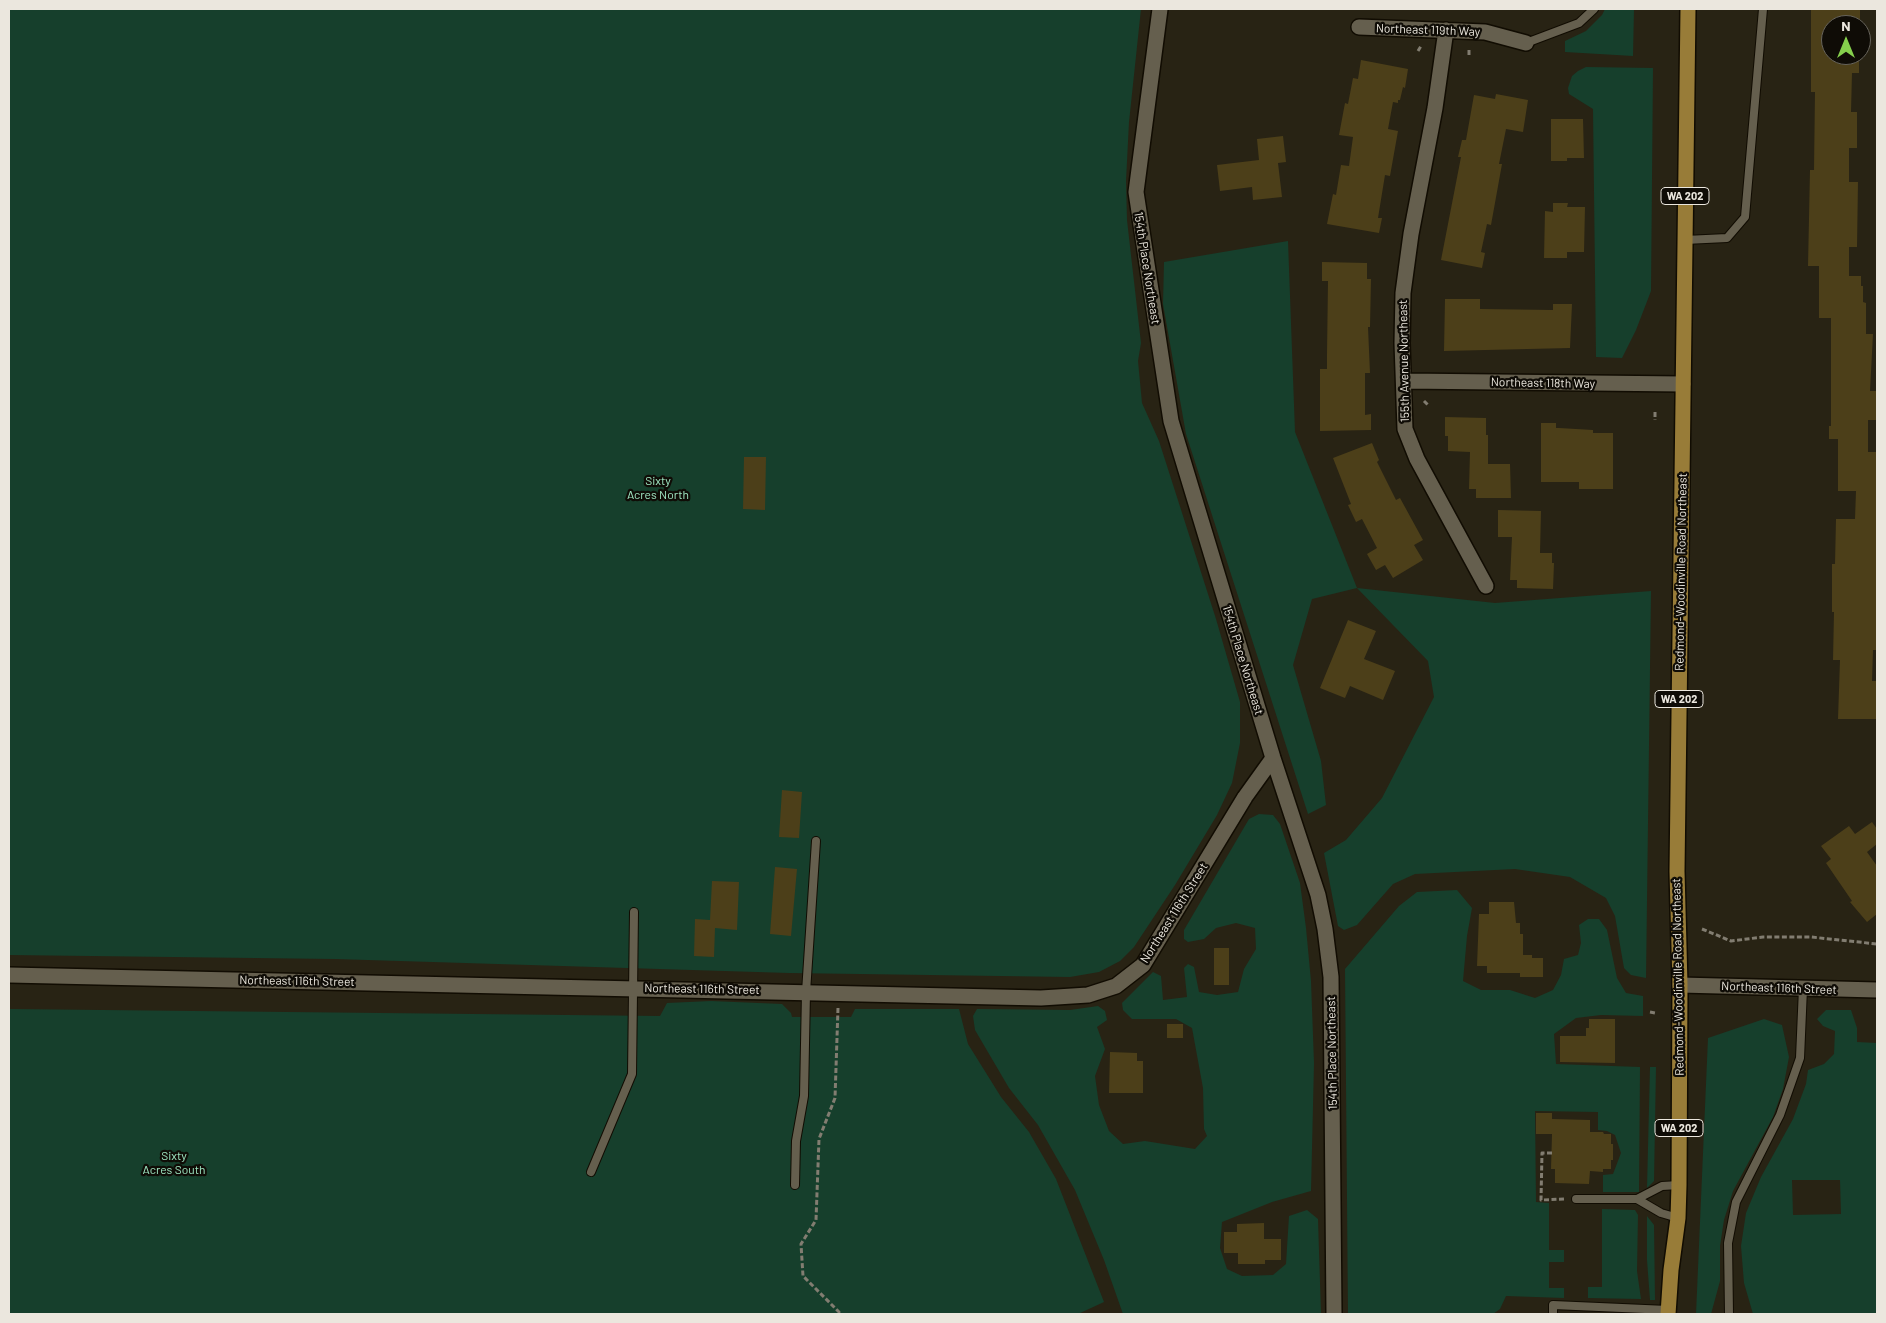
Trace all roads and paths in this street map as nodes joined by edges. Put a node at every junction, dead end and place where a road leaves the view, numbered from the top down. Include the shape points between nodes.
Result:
1 (1160, 9) edge
2 (1594, 9) edge
3 (1688, 9) edge
4 (1763, 9) edge
5 (1359, 27) dead end
6 (1446, 30) junction
7 (1526, 43) joint
8 (1422, 46) dead end
9 (1469, 50) dead end
10 (1418, 51) dead end
11 (1469, 57) dead end
12 (1685, 240) junction
13 (1404, 381) junction
14 (1683, 384) junction
15 (1424, 401) dead end
16 (1428, 406) dead end
17 (1655, 412) dead end
18 (1655, 420) dead end
19 (1486, 586) dead end
20 (1273, 758) junction
21 (816, 841) dead end
22 (634, 912) dead end
23 (1702, 929) dead end
24 (1877, 944) edge
25 (9, 976) edge
26 (1680, 985) junction
27 (634, 988) junction
28 (1803, 988) junction
29 (1877, 990) edge
30 (806, 992) junction
31 (838, 993) junction
32 (1552, 1153) dead end
33 (591, 1172) dead end
34 (1679, 1184) junction
35 (795, 1185) dead end
36 (1576, 1199) joint
37 (1637, 1199) junction
38 (1678, 1218) junction
39 (1668, 1312) edge
40 (838, 1314) edge
41 (1334, 1314) edge
42 (1553, 1314) edge
43 (1729, 1314) edge

1 - 20 street, 154th Place Northeast via 1136,192 1171,421
2 - 7 lane via 1579,23
3 - 12 main road, Redmond-Woodinville Road Northeast / WA 202
4 - 12 lane via 1745,217 1727,238
5 - 6 street, Northeast 119th Way
6 - 7 street, Northeast 119th Way via 1485,32
6 - 13 street, 155th Avenue Northeast via 1403,293
8 - 10 path
9 - 11 path
12 - 14 main road, Redmond-Woodinville Road Northeast / WA 202
13 - 14 street, Northeast 118th Way
13 - 19 street, 155th Avenue Northeast via 1405,429 1417,459
14 - 26 main road, Redmond-Woodinville Road Northeast / WA 202 via 1677,872
15 - 16 path
17 - 18 path
20 - 31 street, Northeast 116th Street via 1245,797 1143,965 1116,986 1088,995 1041,998
20 - 41 street, 154th Place Northeast via 1318,895 1330,963
21 - 30 lane
22 - 27 lane
23 - 24 path via 1731,941 1810,936
25 - 27 street, Northeast 116th Street
26 - 28 street, Northeast 116th Street
26 - 34 main road, Redmond-Woodinville Road Northeast / WA 202
27 - 30 street, Northeast 116th Street
27 - 33 lane via 632,1074
28 - 29 street, Northeast 116th Street
28 - 43 lane via 1800,1058 1780,1115 1736,1202 1728,1243
30 - 31 street, Northeast 116th Street
30 - 35 lane via 804,1096 796,1141
31 - 40 path via 835,1098 819,1139 816,1220 801,1244 802,1276
32 - 36 path via 1542,1153 1541,1200
34 - 37 lane via 1662,1186
34 - 38 main road, Redmond-Woodinville Road Northeast / WA 202
36 - 37 lane
37 - 38 lane via 1662,1214
38 - 39 main road, Redmond-Woodinville Road Northeast / WA 202
39 - 42 lane via 1553,1305

